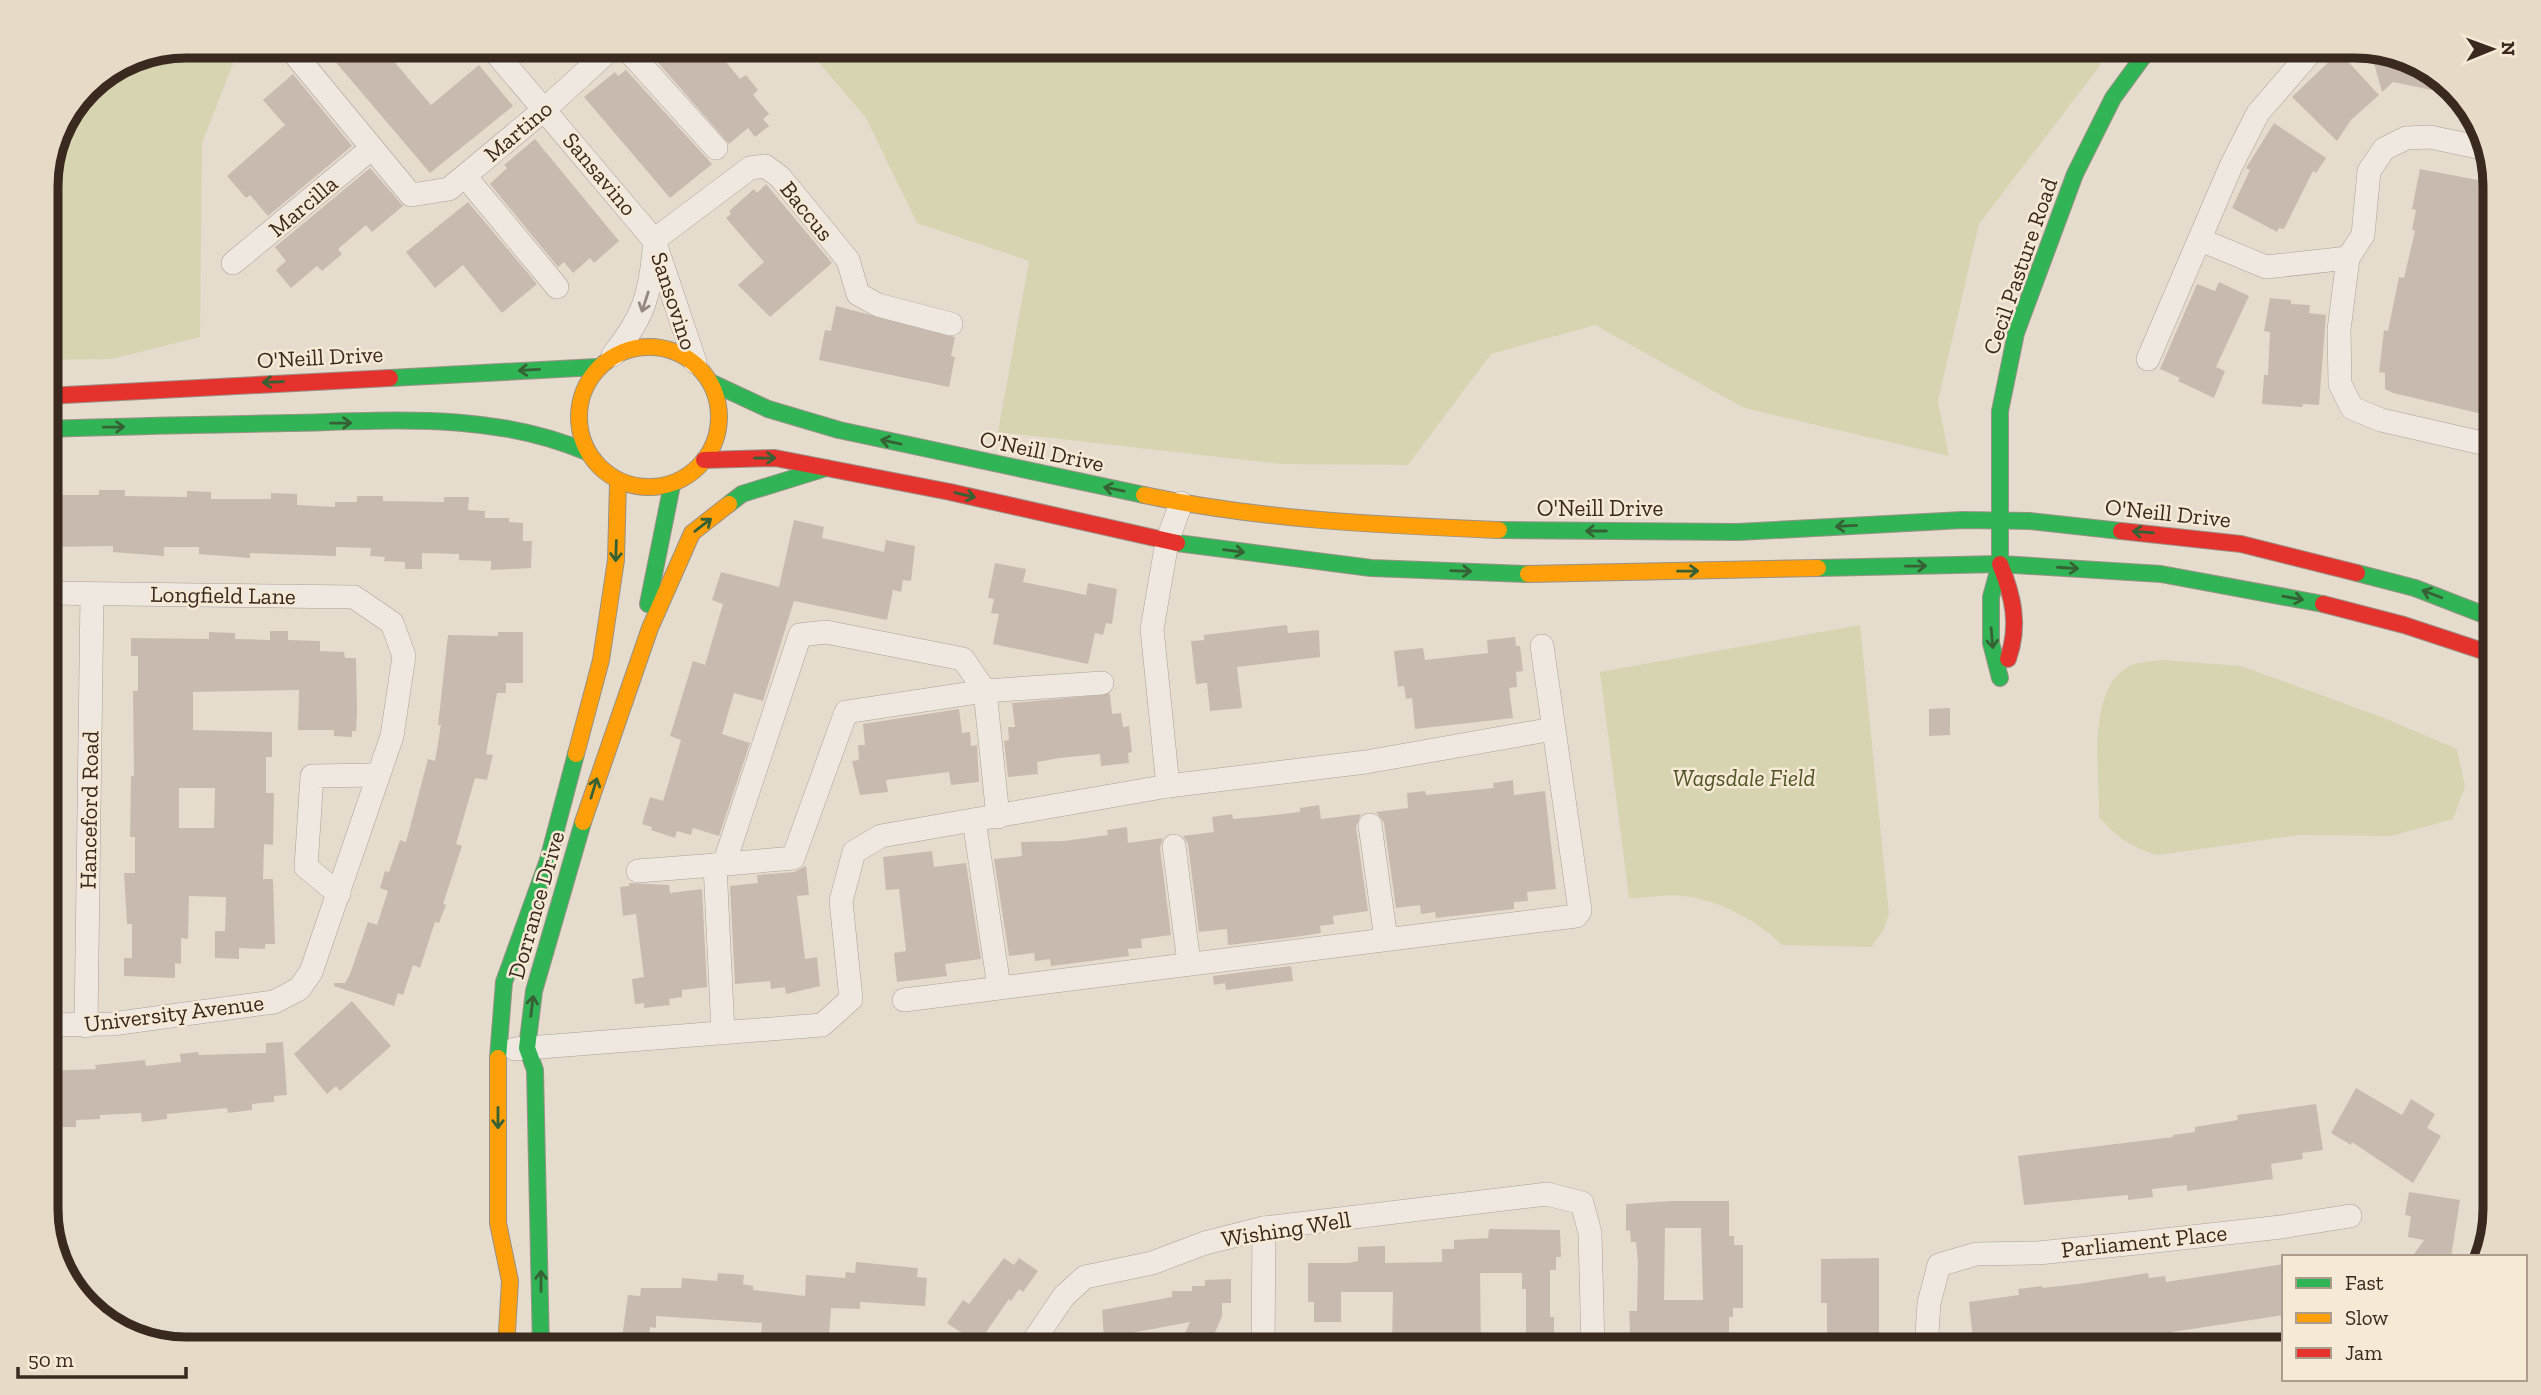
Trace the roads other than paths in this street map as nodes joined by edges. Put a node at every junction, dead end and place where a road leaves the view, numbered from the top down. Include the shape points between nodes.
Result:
1 (298, 58) edge
2 (500, 58) edge
3 (601, 58) edge
4 (635, 58) edge
5 (2142, 58) edge
6 (2306, 58) edge
7 (545, 109) junction
8 (2477, 147) edge
9 (372, 148) junction
10 (716, 148) dead end
11 (465, 176) junction
12 (654, 240) junction
13 (2201, 240) junction
14 (2348, 258) junction
15 (233, 263) dead end
16 (557, 287) dead end
17 (951, 324) dead end
18 (2148, 359) dead end
19 (605, 361) junction
20 (695, 362) junction
21 (710, 382) junction
22 (58, 395) edge
23 (58, 429) edge
24 (2483, 443) edge
25 (587, 452) junction
26 (704, 460) junction
27 (825, 468) junction
28 (618, 483) junction
29 (672, 485) junction
30 (1181, 503) junction
31 (1998, 522) junction
32 (1167, 542) junction
33 (2000, 564) junction
34 (58, 593) edge
35 (92, 594) junction
36 (2483, 614) edge
37 (650, 628) junction
38 (1542, 646) dead end
39 (2483, 651) edge
40 (1102, 682) dead end
41 (985, 691) junction
42 (1553, 729) junction
43 (378, 775) junction
44 (1168, 786) junction
45 (998, 817) junction
46 (974, 820) junction
47 (1370, 825) dead end
48 (1174, 846) dead end
49 (719, 864) junction
50 (638, 870) dead end
51 (338, 894) junction
52 (1386, 939) junction
53 (1189, 963) junction
54 (999, 987) junction
55 (904, 1000) dead end
56 (58, 1025) edge
57 (86, 1026) junction
58 (723, 1033) junction
59 (527, 1048) junction
60 (499, 1050) junction
61 (2350, 1216) dead end
62 (1264, 1228) junction
63 (507, 1337) edge
64 (541, 1337) edge
65 (1036, 1337) edge
66 (1262, 1337) edge
67 (1593, 1337) edge
68 (1927, 1337) edge

1 - 9 street
2 - 7 street, Sansavino
3 - 7 street, Martino
4 - 10 street
5 - 31 main road, Cecil Pasture Road via 2113,98 2075,174 2016,333 2000,411
6 - 13 street via 2258,113
7 - 11 street, Martino
7 - 12 street, Sansavino
8 - 14 street via 2430,137 2406,138 2384,149 2369,171 2364,235
9 - 11 street, Martino via 411,195 449,190
9 - 15 street, Marcilla
11 - 16 street
12 - 17 street, Baccus via 750,168 765,166 780,177 848,260 858,294 878,305
12 -> 19 street, Sansovino via 651,282 637,326
12 - 20 street, Sansovino
13 - 14 street via 2266,267
13 - 18 street
14 - 24 street via 2339,330 2340,384 2351,408 2381,421
19 - 20 main road, O'Neill Drive via 653,346 676,351
19 -> 22 main road, O'Neill Drive
19 - 25 main road via 585,388 580,411 580,432
20 - 21 main road, O'Neill Drive
21 - 26 main road, O'Neill Drive via 717,425
30 -> 21 main road, O'Neill Drive via 839,430 768,408
23 -> 25 main road via 495,423 563,440
25 - 28 main road via 600,470
26 -> 27 main road via 775,458
26 - 29 main road, O'Neill Drive
27 -> 32 main road
37 -> 27 main road via 692,533 742,494
28 - 29 main road
28 -> 60 main road, Dorrance Drive via 616,560 601,660 548,860 504,982
29 - 37 main road, Dorrance Drive via 653,563
31 -> 30 main road, O'Neill Drive via 1738,532 1510,530 1357,524
30 - 32 street
31 - 33 main road, Cecil Pasture Road
36 -> 31 main road, O'Neill Drive via 2415,588 2241,544
32 -> 33 main road via 1371,568 1533,574
32 - 44 street via 1152,629
33 -> 33 main road, Cecil Pasture Road via 1991,597 1992,643 2000,678 2014,646 2015,597
33 -> 39 main road via 2161,574 2341,608
34 - 35 street, Longfield Lane
35 - 43 street, Longfield Lane via 354,597 392,624 404,656 391,736
35 - 57 street, Hanceford Road
59 -> 37 main road, Dorrance Drive via 534,991 591,796
38 - 42 street
40 - 41 street
41 - 45 street
41 - 49 street via 846,712 793,858
41 - 49 street via 963,659 826,632 800,635
42 - 44 street via 1366,762
42 - 52 street via 1579,914
43 - 51 street
43 - 51 street via 312,776 306,867
44 - 45 street
45 - 46 street
46 - 54 street
46 - 58 street via 881,836 854,852 841,901 851,999 822,1025
47 - 52 street
48 - 53 street
49 - 50 street
49 - 58 street
51 - 57 street, University Avenue via 312,972 299,989 274,1002
52 - 53 street
53 - 54 street
54 - 55 street
56 - 57 street, University Avenue
58 - 59 street
59 - 60 street
64 -> 59 main road, Dorrance Drive via 535,1070
60 -> 63 main road, Dorrance Drive via 498,1223 510,1281
61 - 68 street, Parliament Place via 2137,1243 1976,1254 1939,1265 1929,1303
62 - 65 street, Wishing Well via 1152,1263 1085,1277 1064,1296
62 - 66 street
62 - 67 street, Wishing Well via 1547,1194 1582,1203 1590,1233

